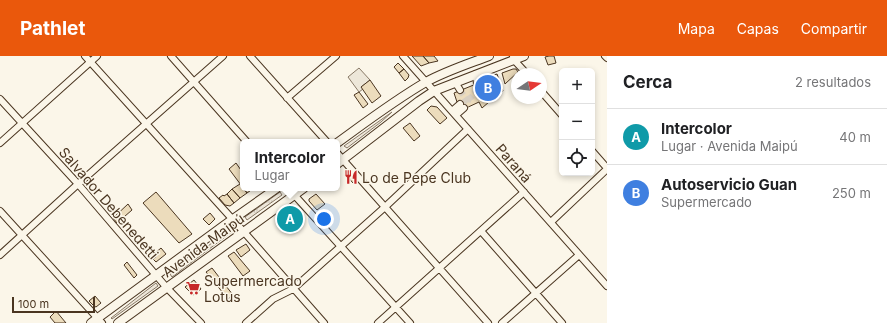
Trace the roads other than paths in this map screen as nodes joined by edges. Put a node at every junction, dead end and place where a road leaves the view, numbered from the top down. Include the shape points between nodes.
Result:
1 (85, 56) edge
2 (97, 56) edge
3 (171, 56) edge
4 (223, 56) edge
5 (250, 56) edge
6 (336, 56) edge
7 (403, 56) edge
8 (489, 56) edge
9 (524, 56) edge
10 (478, 58) edge
11 (514, 58) edge
12 (90, 62) junction
13 (522, 68) edge
14 (476, 74) junction
15 (194, 82) junction
16 (426, 82) junction
17 (455, 82) junction
18 (477, 84) tunnel mouth
19 (460, 90) tunnel mouth
20 (434, 91) junction
21 (287, 98) junction
22 (547, 98) edge
23 (0, 99) edge
24 (462, 106) tunnel mouth
25 (559, 112) edge
26 (454, 113) junction
27 (22, 123) junction
28 (146, 125) junction
29 (468, 129) junction
30 (244, 139) edge
31 (324, 139) edge
32 (340, 141) edge
33 (0, 143) edge
34 (595, 155) edge
35 (340, 162) edge
36 (607, 169) edge
37 (78, 184) junction
38 (273, 191) edge
39 (290, 191) edge
40 (300, 191) edge
41 (524, 192) junction
42 (294, 196) junction
43 (385, 207) junction
44 (0, 210) edge
45 (232, 220) junction
46 (551, 222) junction
47 (481, 231) junction
48 (244, 232) junction
49 (23, 236) junction
50 (341, 246) junction
51 (579, 255) junction
52 (0, 256) edge
53 (439, 268) junction
54 (156, 275) junction
55 (606, 282) edge
56 (167, 288) junction
57 (293, 289) junction
58 (536, 293) junction
59 (395, 306) junction
60 (97, 322) edge
61 (118, 323) edge
62 (200, 323) edge
63 (246, 323) edge
64 (324, 323) edge
65 (378, 323) edge
66 (410, 323) edge
67 (488, 323) edge
68 (502, 323) edge
69 (562, 323) edge

1 - 12 street
2 - 12 street
3 - 15 street
4 - 15 street
5 - 21 street
6 - 21 street
7 - 16 street, Paraná
8 - 10 main road
9 - 11 main road
10 - 16 main road
11 - 13 street
11 - 14 main road
12 - 27 street
12 - 28 street
14 - 17 main road
14 - 18 street
15 - 28 street
15 - 30 street
16 - 20 street, Paraná
16 - 32 main road
17 - 19 street
17 - 20 main road
20 - 26 street, Paraná
20 - 35 main road
21 - 31 street
22 - 25 street
23 - 27 street, Salvador Debenedetti
24 - 26 street
26 - 29 street, Paraná
27 - 33 street
27 - 37 street, Salvador Debenedetti
28 - 37 street
28 - 45 street
29 - 41 street, Paraná
29 - 43 street
34 - 36 street
35 - 43 street
36 - 46 street
37 - 49 street
37 - 54 street, Salvador Debenedetti
38 - 45 main road, Avenida Maipú
39 - 42 street
40 - 42 main road, Avenida Maipú
41 - 46 street, Paraná
41 - 47 street
42 - 48 main road, Avenida Maipú
42 - 50 street
43 - 50 street
43 - 53 street
44 - 49 street
45 - 48 street
45 - 54 main road, Avenida Maipú
46 - 51 street, Paraná
47 - 53 street
47 - 58 street
48 - 56 main road, Avenida Maipú
48 - 57 street
49 - 52 street
49 - 60 street
50 - 57 street
50 - 59 street
51 - 55 street, Paraná
51 - 58 street
53 - 59 street
53 - 67 street
54 - 56 street, Salvador Debenedetti
54 - 60 main road, Avenida Maipú
56 - 61 main road, Avenida Maipú
56 - 62 street, Salvador Debenedetti
57 - 63 street via 273,299
57 - 64 street
58 - 68 street
58 - 69 street
59 - 65 street
59 - 66 street

